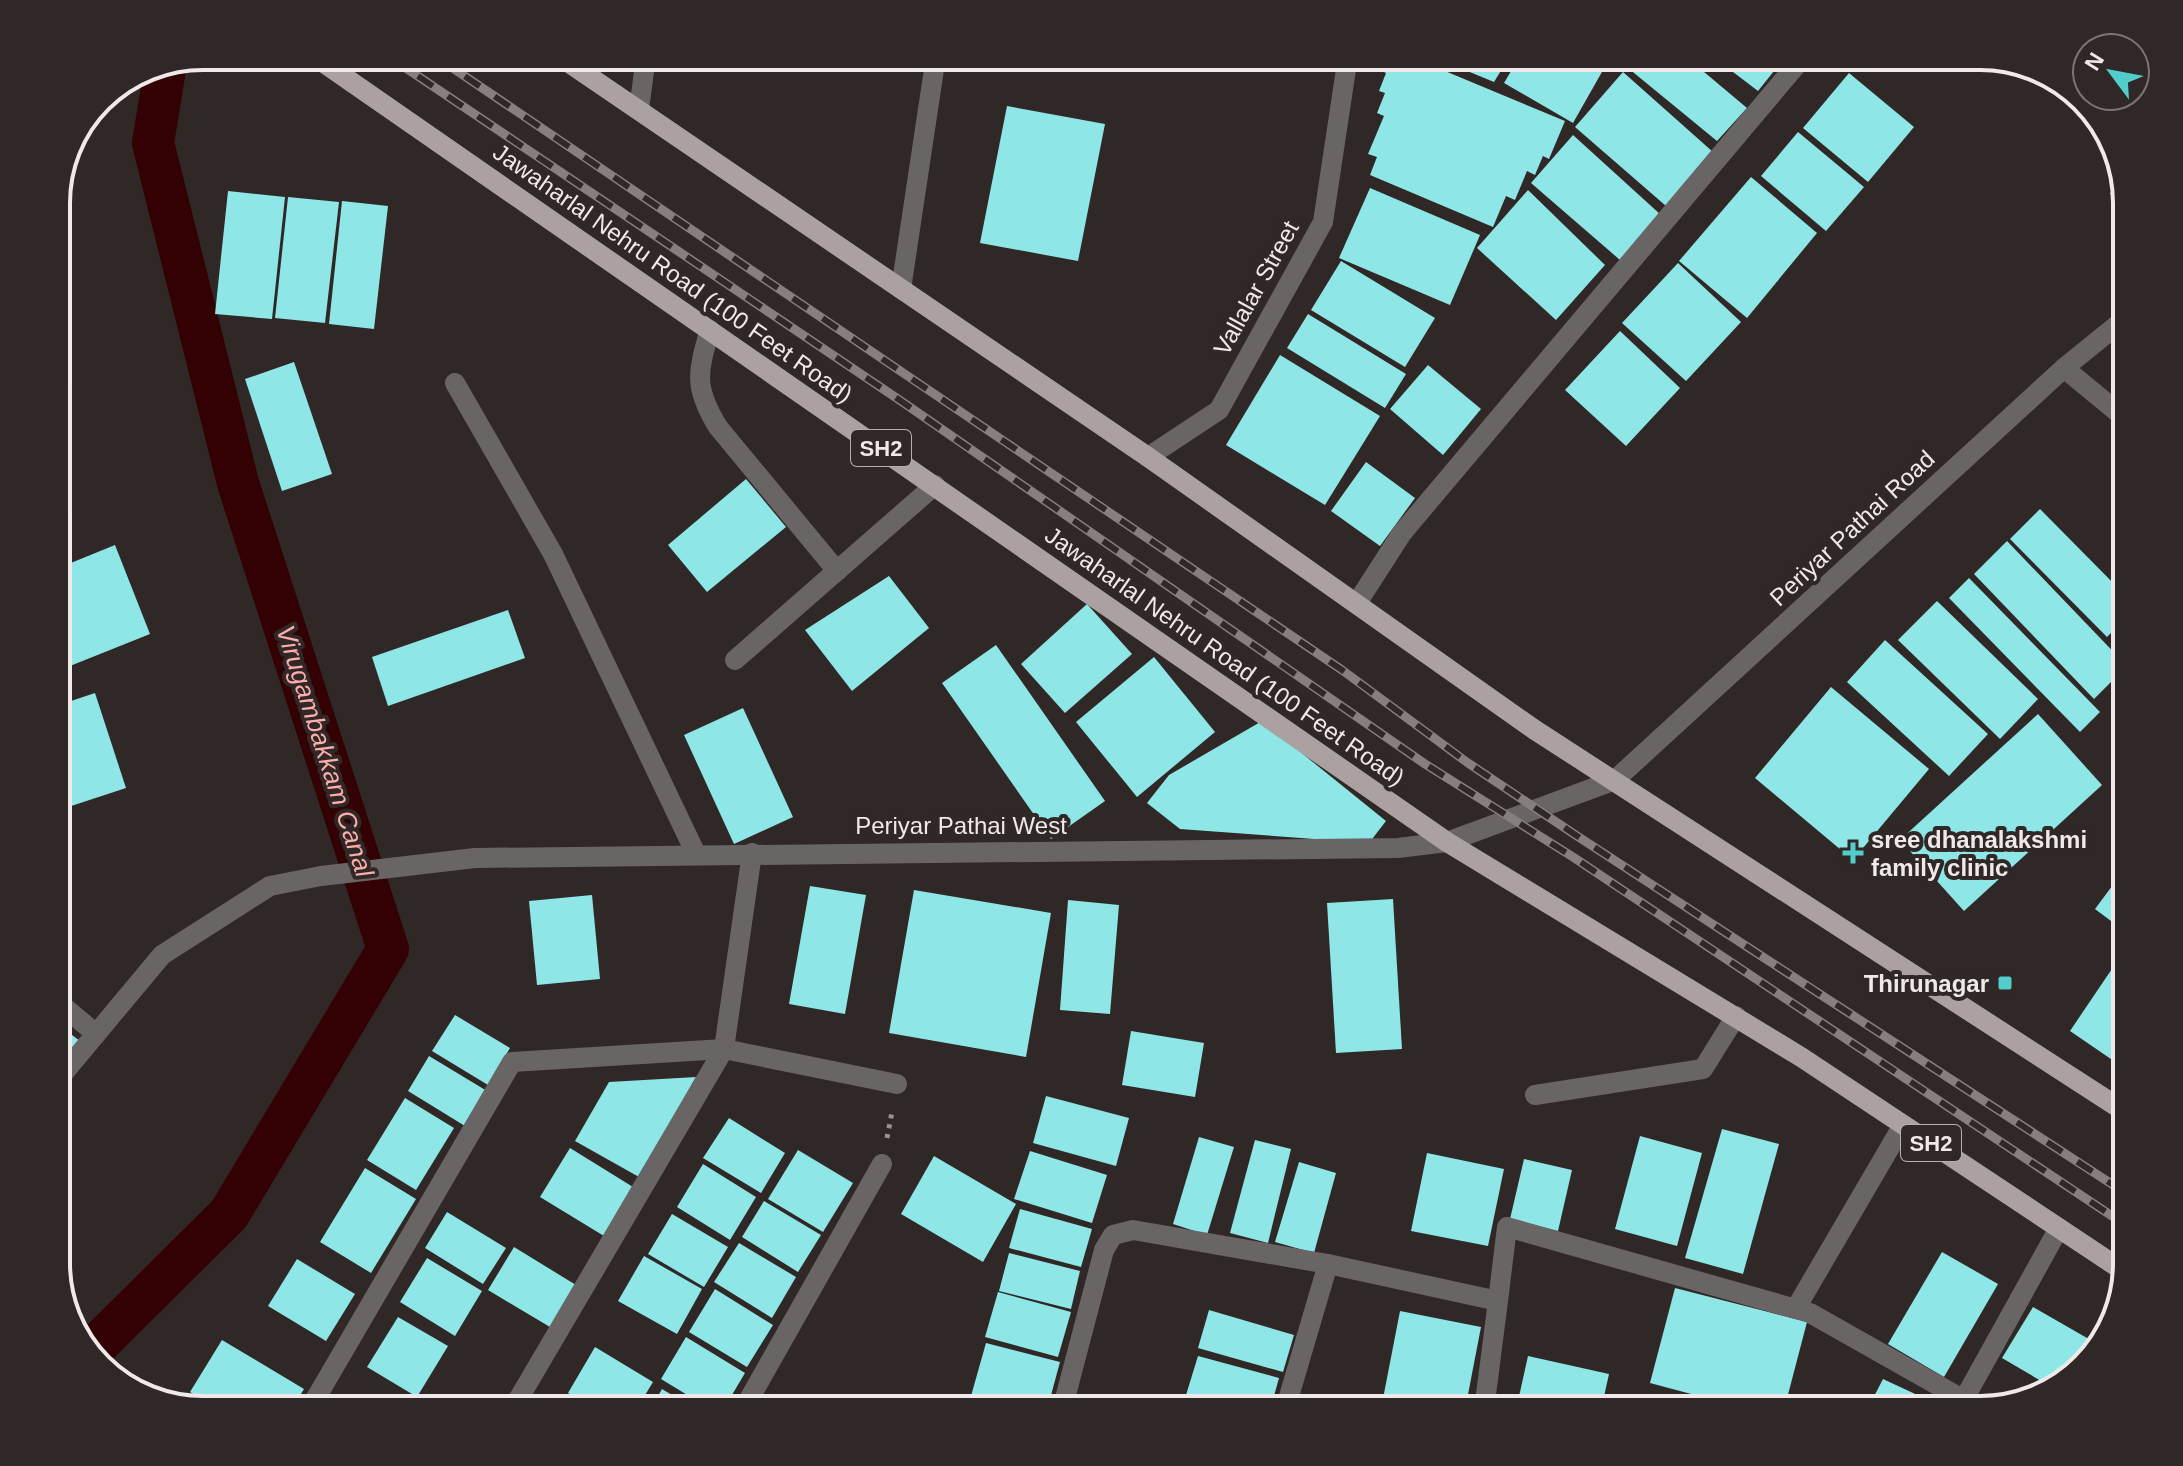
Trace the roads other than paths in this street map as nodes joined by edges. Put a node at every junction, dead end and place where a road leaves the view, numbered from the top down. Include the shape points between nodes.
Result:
1 (334, 70) edge
2 (580, 70) edge
3 (644, 70) edge
4 (934, 70) edge
5 (1346, 70) edge
6 (1792, 70) edge
7 (639, 110) junction
8 (901, 289) junction
9 (2113, 328) edge
10 (710, 330) junction
11 (2064, 368) junction
12 (455, 383) dead end
13 (2113, 408) edge
14 (1148, 457) junction
15 (935, 485) junction
16 (837, 571) junction
17 (1357, 603) junction
18 (735, 660) dead end
19 (1615, 780) junction
20 (1447, 842) junction
21 (752, 853) junction
22 (696, 854) junction
23 (70, 1012) edge
24 (1736, 1016) junction
25 (96, 1034) junction
26 (724, 1049) junction
27 (70, 1065) edge
28 (897, 1084) road end
29 (1535, 1095) dead end
30 (2113, 1104) edge
31 (1903, 1125) junction
32 (882, 1164) road end
33 (2059, 1228) junction
34 (1328, 1264) junction
35 (2113, 1264) edge
36 (1498, 1301) junction
37 (1796, 1308) junction
38 (317, 1396) edge
39 (520, 1396) edge
40 (751, 1396) edge
41 (1066, 1396) edge
42 (1289, 1396) edge
43 (1486, 1396) edge
44 (1946, 1396) edge
45 (1966, 1396) edge

1 - 10 main road, Jawaharlal Nehru Road (100 Feet Road) / SH2
2 - 7 main road
3 - 7 street
4 - 8 street
5 - 14 street, Vallalar Street via 1323,222 1219,410
6 - 17 street via 1402,533
7 - 8 main road
8 - 14 main road
9 - 11 street, Periyar Pathai Road
10 - 15 main road, Jawaharlal Nehru Road (100 Feet Road) / SH2
10 - 16 street via 700,364 705,405
11 - 13 street
11 - 19 street, Periyar Pathai Road
12 - 22 street via 553,554
14 - 17 main road
15 - 16 street
15 - 20 main road, Jawaharlal Nehru Road (100 Feet Road) / SH2
16 - 18 street
17 - 19 main road via 1535,730
19 - 20 street, Periyar Pathai West
19 - 30 main road
20 - 21 street, Periyar Pathai West via 1398,848
20 - 24 main road, Jawaharlal Nehru Road (100 Feet Road) / SH2
21 - 22 street, Periyar Pathai West
21 - 26 street
22 - 25 street, Periyar Pathai West via 475,858 270,886 162,955
23 - 25 street
24 - 29 street via 1703,1069
24 - 31 main road, Jawaharlal Nehru Road (100 Feet Road) / SH2
25 - 27 street, Periyar Pathai West
26 - 28 street
26 - 38 street via 512,1062
26 - 39 street
31 - 33 main road, Jawaharlal Nehru Road (100 Feet Road) / SH2
31 - 37 street
32 - 40 street
33 - 35 main road, Jawaharlal Nehru Road (100 Feet Road) / SH2
33 - 45 street
34 - 36 street
34 - 41 street via 1133,1230 1113,1235 1104,1250
34 - 42 street
36 - 37 street via 1507,1227
36 - 43 street
37 - 44 street

